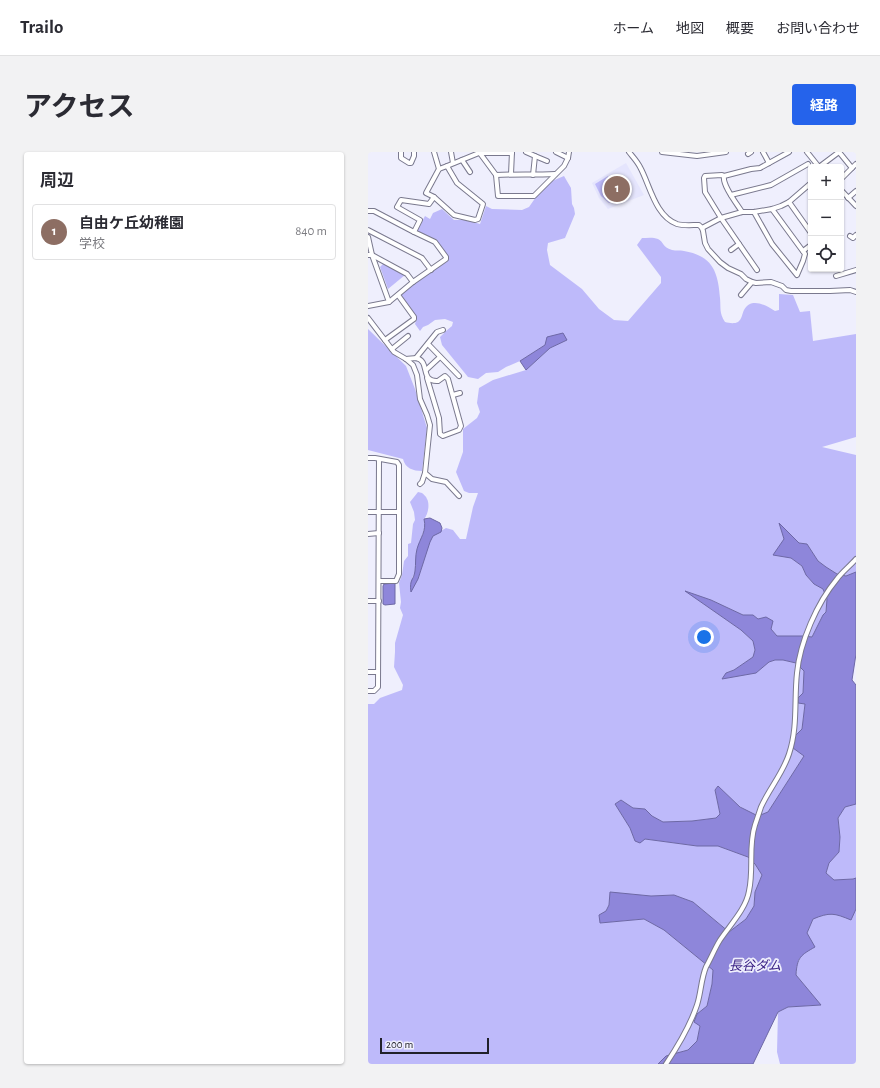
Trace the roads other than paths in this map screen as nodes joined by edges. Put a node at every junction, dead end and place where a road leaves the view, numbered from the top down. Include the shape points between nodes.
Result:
1 (401, 152) edge
2 (414, 152) edge
3 (434, 152) edge
4 (451, 152) edge
5 (512, 152) edge
6 (526, 152) edge
7 (556, 152) edge
8 (569, 152) edge
9 (629, 152) edge
10 (662, 152) edge
11 (697, 152) edge
12 (726, 152) edge
13 (763, 152) edge
14 (789, 152) edge
15 (807, 152) edge
16 (839, 152) edge
17 (479, 153) edge
18 (535, 156) junction
19 (701, 156) junction
20 (568, 158) junction
21 (462, 160) junction
22 (547, 160) dead end
23 (453, 163) junction
24 (769, 163) junction
25 (808, 164) dead end
26 (817, 164) edge
27 (823, 164) edge
28 (856, 164) edge
29 (447, 166) junction
30 (852, 168) junction
31 (439, 169) junction
32 (470, 172) dead end
33 (511, 174) junction
34 (555, 174) junction
35 (496, 175) junction
36 (533, 175) junction
37 (724, 176) junction
38 (844, 176) edge
39 (807, 187) edge
40 (856, 191) edge
41 (844, 193) edge
42 (731, 195) junction
43 (434, 197) junction
44 (848, 198) junction
45 (789, 202) junction
46 (856, 206) edge
47 (772, 209) junction
48 (368, 211) edge
49 (742, 212) junction
50 (754, 212) junction
51 (720, 218) junction
52 (702, 228) junction
53 (808, 229) edge
54 (368, 230) edge
55 (414, 232) junction
56 (856, 235) edge
57 (850, 236) dead end
58 (368, 237) edge
59 (739, 244) junction
60 (808, 247) edge
61 (731, 250) dead end
62 (803, 251) junction
63 (370, 255) edge
64 (431, 270) junction
65 (757, 270) dead end
66 (856, 270) edge
67 (836, 276) dead end
68 (413, 282) junction
69 (752, 282) junction
70 (856, 292) edge
71 (398, 295) junction
72 (740, 295) dead end
73 (389, 302) junction
74 (368, 306) edge
75 (368, 318) edge
76 (443, 330) dead end
77 (408, 336) dead end
78 (385, 340) junction
79 (428, 344) junction
80 (392, 349) junction
81 (440, 357) junction
82 (416, 358) junction
83 (406, 359) junction
84 (426, 370) junction
85 (459, 376) dead end
86 (427, 378) junction
87 (460, 393) dead end
88 (453, 396) junction
89 (368, 458) edge
90 (380, 459) junction
91 (425, 473) junction
92 (420, 484) dead end
93 (459, 496) dead end
94 (368, 512) edge
95 (379, 512) junction
96 (399, 512) junction
97 (379, 533) junction
98 (368, 534) edge
99 (856, 560) edge
100 (380, 581) junction
101 (368, 601) edge
102 (379, 601) junction
103 (368, 672) edge
104 (378, 672) junction
105 (368, 691) edge
106 (666, 1064) edge

1 - 2 street via 401,158 408,163 413,160
3 - 31 street
4 - 23 street
5 - 17 street
5 - 33 street
6 - 18 street
7 - 20 street
8 - 20 street
9 - 52 street via 641,168 653,199 666,216 675,223
10 - 19 street
11 - 19 street
12 - 19 street
13 - 24 street
14 - 24 street
15 - 26 street
16 - 27 street
16 - 30 street
17 - 21 street
17 - 35 street
18 - 22 street
18 - 36 street
20 - 34 street
21 - 23 street
21 - 32 street
23 - 29 street
24 - 37 street via 760,168
25 - 42 street via 771,186
28 - 30 street
29 - 31 street
29 - 43 street via 457,183 482,202 478,219 454,215
30 - 38 street
31 - 43 street via 426,193
33 - 35 street
33 - 36 street
34 - 35 street via 534,196 498,196
34 - 36 street
37 - 42 street
37 - 51 street via 704,178 705,192
39 - 45 street
40 - 44 street
41 - 44 street
42 - 49 street
43 - 55 street via 429,204 401,200 397,208 420,220
44 - 46 street
45 - 47 street
45 - 53 street
47 - 50 street
47 - 62 street
48 - 55 street via 374,211
49 - 50 street
49 - 51 street
50 - 62 street via 772,244 798,275 805,254
51 - 52 street
51 - 59 street
52 - 69 street via 705,244 712,255
54 - 64 street via 422,258
55 - 64 street via 435,242 446,257
56 - 57 street via 853,238
58 - 63 street
59 - 61 street
59 - 65 street
60 - 62 street
63 - 68 street via 407,274
63 - 73 street
64 - 68 street
66 - 67 street
68 - 71 street
69 - 70 street via 771,282 791,291
69 - 72 street
71 - 73 street
71 - 78 street via 414,319
73 - 74 street
75 - 78 street
76 - 79 street via 437,332
77 - 80 street
78 - 80 street
79 - 81 street
79 - 82 street
80 - 83 street
81 - 84 street
81 - 85 street
82 - 83 street
82 - 84 street via 422,362
83 - 91 street via 413,365 417,375 420,399 430,425
84 - 86 street
86 - 88 street via 435,382 447,377
86 - 88 street via 439,418 440,434 443,436 459,430 462,426
87 - 88 street
89 - 90 street
90 - 95 street
90 - 96 street via 397,462 399,465
91 - 92 street
91 - 93 street via 432,479 446,482
94 - 95 street
95 - 96 street
95 - 97 street
96 - 100 street via 399,574 396,581
97 - 98 street
97 - 100 street
99 - 106 street via 837,578 810,623 797,672 795,728 789,755 761,807 754,827 749,892 705,969 692,1017
100 - 102 street
101 - 102 street
102 - 104 street
103 - 104 street
104 - 105 street via 378,687 374,691

